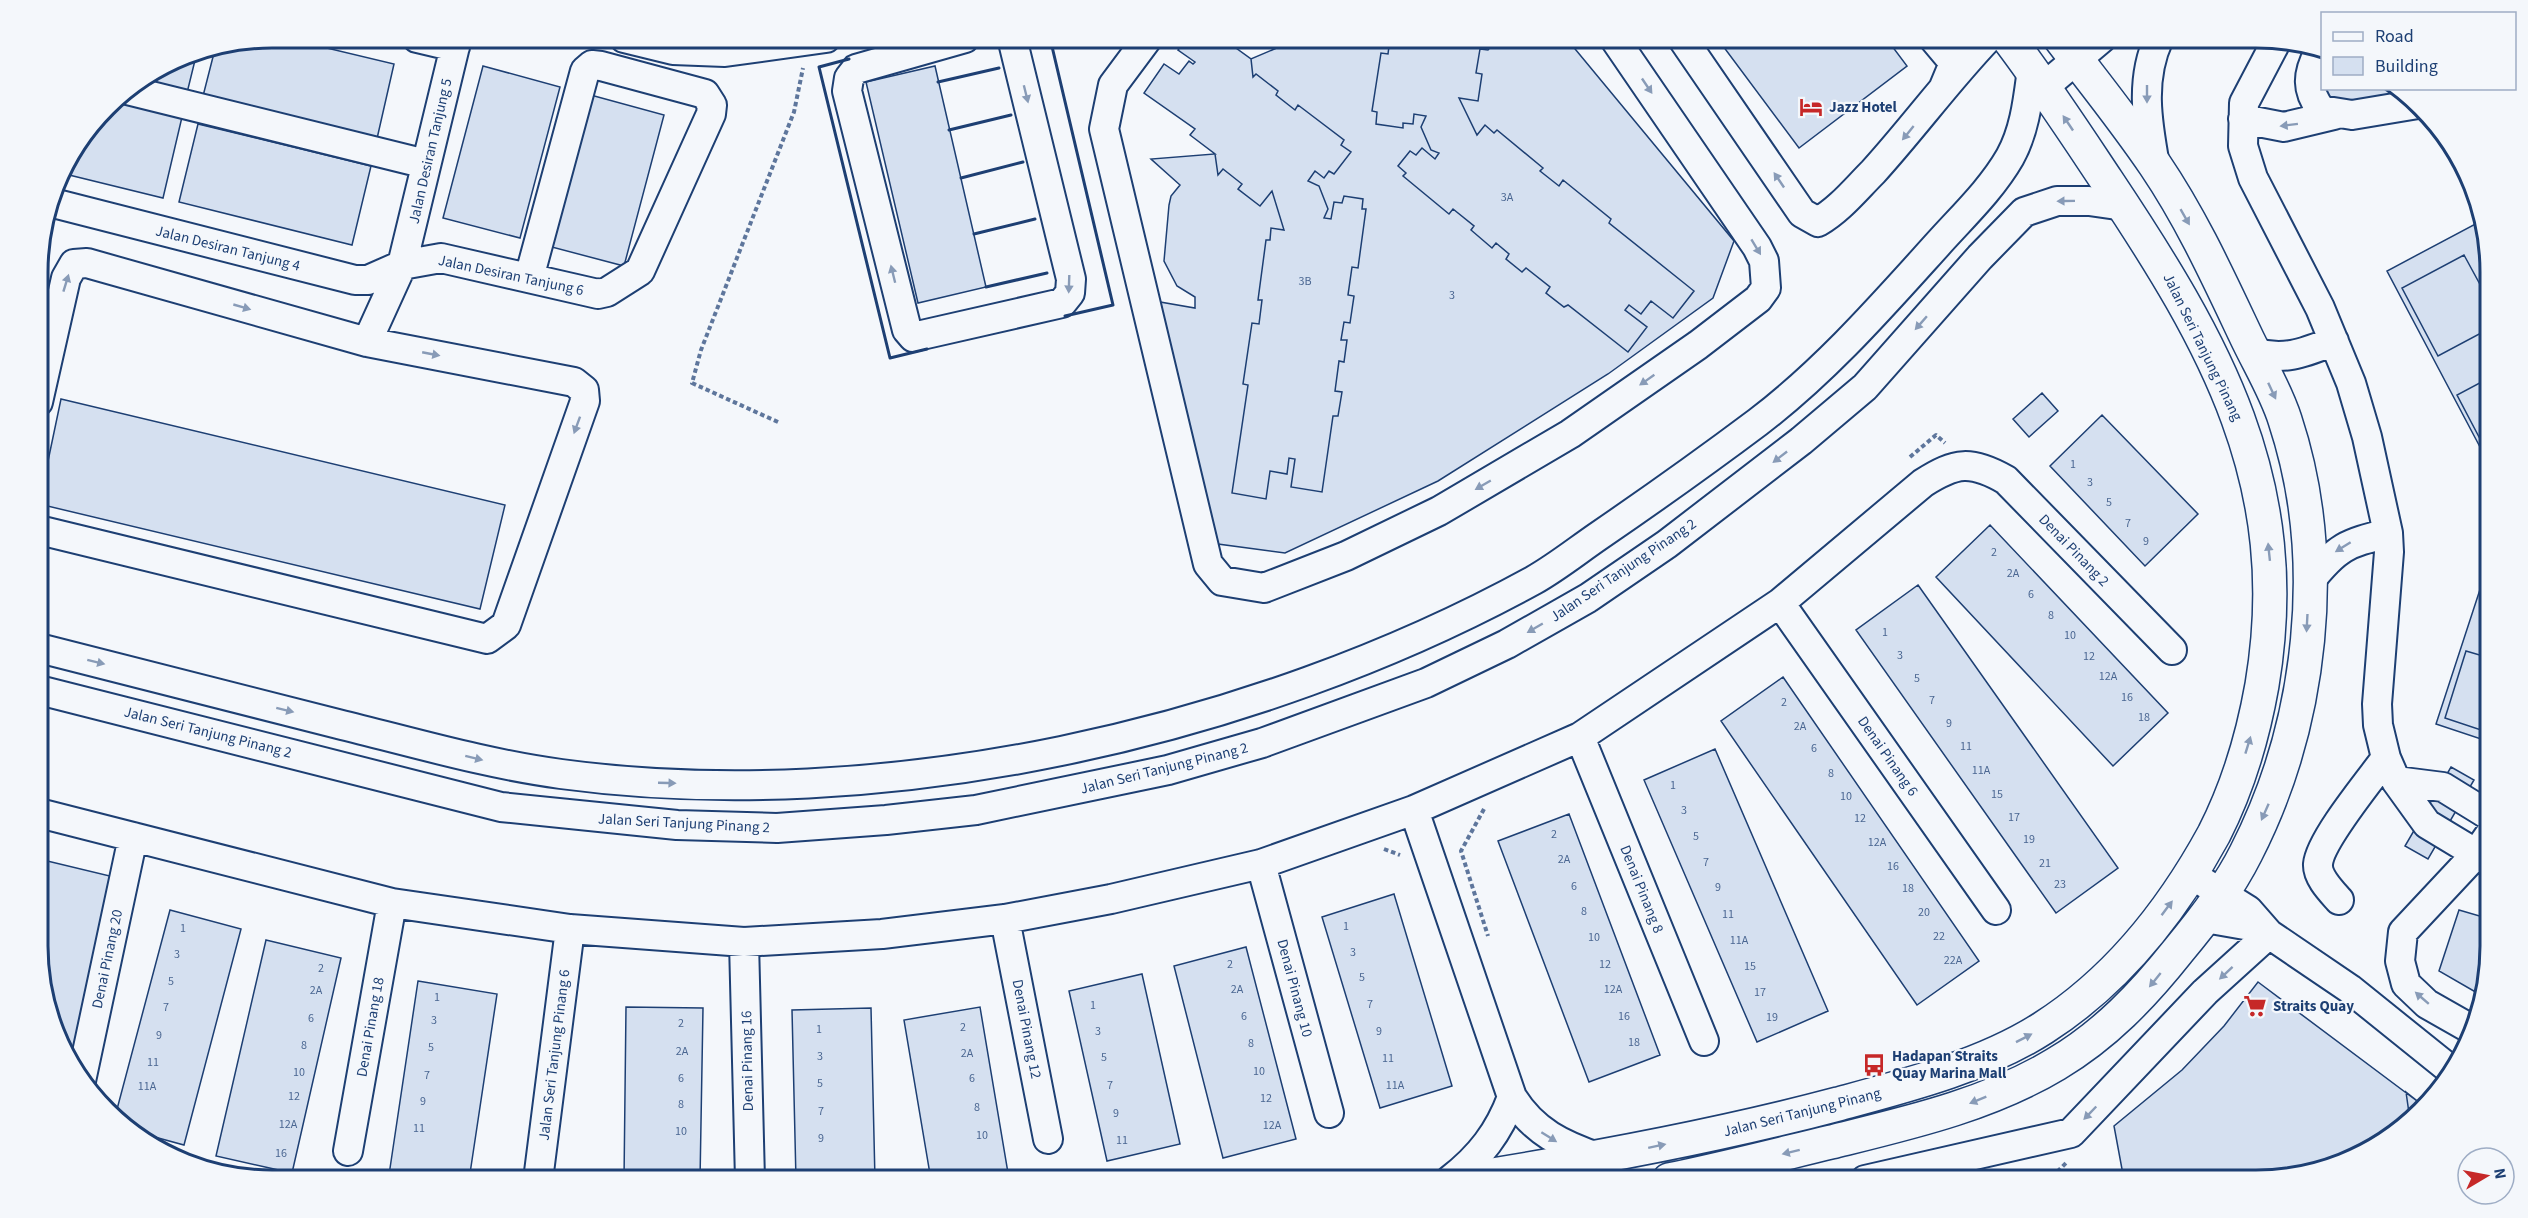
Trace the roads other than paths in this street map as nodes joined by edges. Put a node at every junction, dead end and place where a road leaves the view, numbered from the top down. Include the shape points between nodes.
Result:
1 (455, 48) edge
2 (665, 48) edge
3 (753, 48) edge
4 (930, 48) edge
5 (1014, 48) edge
6 (1141, 48) edge
7 (1621, 48) edge
8 (1689, 48) edge
9 (1942, 48) edge
10 (1948, 48) edge
11 (1970, 48) edge
12 (1979, 48) edge
13 (2016, 48) edge
14 (2155, 48) edge
15 (2272, 48) edge
16 (2069, 49) edge
17 (2316, 57) edge
18 (2038, 78) junction
19 (1944, 87) junction
20 (138, 93) edge
21 (2406, 106) edge
22 (2334, 115) junction
23 (2243, 118) junction
24 (426, 164) junction
25 (2156, 166) junction
26 (59, 205) edge
27 (2124, 206) junction
28 (402, 264) junction
29 (529, 278) junction
30 (2334, 341) junction
31 (367, 342) junction
32 (2254, 352) junction
33 (48, 358) edge
34 (48, 532) edge
35 (2388, 533) junction
36 (2310, 581) junction
37 (1780, 603) junction
38 (48, 650) edge
39 (2172, 650) dead end
40 (48, 692) edge
41 (1580, 736) junction
42 (2391, 769) junction
43 (1414, 810) junction
44 (2480, 810) edge
45 (48, 815) edge
46 (133, 837) junction
47 (2480, 847) edge
48 (2480, 856) edge
49 (1261, 864) junction
50 (2192, 875) junction
51 (2339, 900) dead end
52 (392, 903) junction
53 (2214, 905) junction
54 (1996, 910) dead end
55 (1005, 919) junction
56 (570, 929) junction
57 (2265, 931) junction
58 (744, 942) junction
59 (2465, 1026) edge
60 (1704, 1041) dead end
61 (2445, 1065) edge
62 (84, 1067) edge
63 (1512, 1097) junction
64 (1329, 1113) dead end
65 (1048, 1139) dead end
66 (348, 1151) dead end
67 (1600, 1158) junction
68 (539, 1170) edge
69 (750, 1170) edge
70 (1462, 1170) edge
71 (1524, 1170) edge
72 (1711, 1170) edge
73 (1909, 1170) edge

1 - 24 street, Jalan Desiran Tanjung 5
2 - 3 street via 725,52
5 -> 4 street via 1071,279 1070,293 1062,303 913,337 907,330 847,92 849,78 856,69
7 -> 6 street via 1757,247 1767,275 1766,288 1758,299 1698,345 1560,440 1439,511 1346,556 1264,588 1222,581 1208,564 1104,129 1113,85
19 -> 8 street via 1835,212 1818,222 1802,213
9 - 19 street via 1954,63
10 - 11 street via 1957,55
12 - 19 street
13 - 18 main road, Jalan Seri Tanjung Pinang
14 -> 25 street via 2146,88 2147,121
15 - 23 street via 2249,88
16 - 18 street
16 - 25 main road
17 - 22 street via 2308,84 2321,110
27 -> 18 main road, Jalan Seri Tanjung Pinang
38 -> 18 street via 495,764 637,782 769,784 894,775 1101,744 1169,725 1346,668 1470,613 1540,577 1661,494 1788,399 1845,344 1990,186 2016,143
20 - 24 street
21 - 22 street
22 -> 23 street via 2284,127
23 - 30 street via 2243,146 2253,178
24 - 28 street, Jalan Desiran Tanjung 5
25 -> 32 main road via 2210,260
26 - 28 street, Jalan Desiran Tanjung 4 via 355,280 368,280
27 -> 40 street, Jalan Seri Tanjung Pinang 2 via 2056,201 2024,212 1865,387 1667,544 1588,598 1507,644 1426,683 1263,743 1168,770 976,810 777,828 677,825 501,807
50 -> 27 main road, Jalan Seri Tanjung Pinang via 2231,800 2257,716 2268,651 2269,549 2252,458 2234,406 2181,295
28 - 29 street, Jalan Desiran Tanjung 6 via 441,258
28 - 31 street, Jalan Desiran Tanjung 5
29 - 29 street, Jalan Desiran Tanjung 6 via 598,294 634,277 711,114 710,98 697,90 601,66 592,65 585,71
30 - 32 street via 2282,358
30 - 35 street via 2367,437
33 -> 31 street via 66,278 74,264 87,262
31 -> 34 street via 574,382 584,390 585,401 506,625 487,639
32 -> 36 main road via 2284,416 2300,470
35 -> 36 street via 2350,542 2338,549
35 - 42 street via 2389,570 2377,704
36 -> 53 main road via 2306,651 2294,725 2274,792 2245,855
37 - 39 street, Denai Pinang 2 via 1923,483 1946,469 1968,465 1987,469 2006,480
37 - 41 street
37 - 54 street, Denai Pinang 6
41 - 43 street
41 - 60 street, Denai Pinang 8
42 - 44 street via 2443,787
42 - 47 street via 2427,824
42 - 51 street via 2323,848 2318,866 2324,882
43 - 49 street
43 - 63 street
45 - 46 street
46 - 52 street
46 - 62 street, Denai Pinang 20
59 -> 48 street via 2427,1004 2406,984 2400,961 2403,932
49 - 55 street
49 - 64 street, Denai Pinang 10
50 - 53 street
67 -> 50 main road, Jalan Seri Tanjung Pinang via 1883,1092 2007,1047 2041,1029 2107,980 2134,952
52 - 56 street
52 - 66 street, Denai Pinang 18
53 - 57 street via 2252,913
53 -> 72 main road via 2147,990 2120,1016 2086,1044 2024,1081 1915,1122
55 - 58 street via 882,934
55 - 65 street, Denai Pinang 12
56 - 58 street
56 - 68 street, Jalan Seri Tanjung Pinang 6
57 - 61 street via 2350,989
57 -> 73 street via 2071,1133
58 - 69 street, Denai Pinang 16
63 -> 67 street via 1538,1130 1555,1141
63 - 70 street via 1493,1138
67 - 71 main road, Jalan Seri Tanjung Pinang

